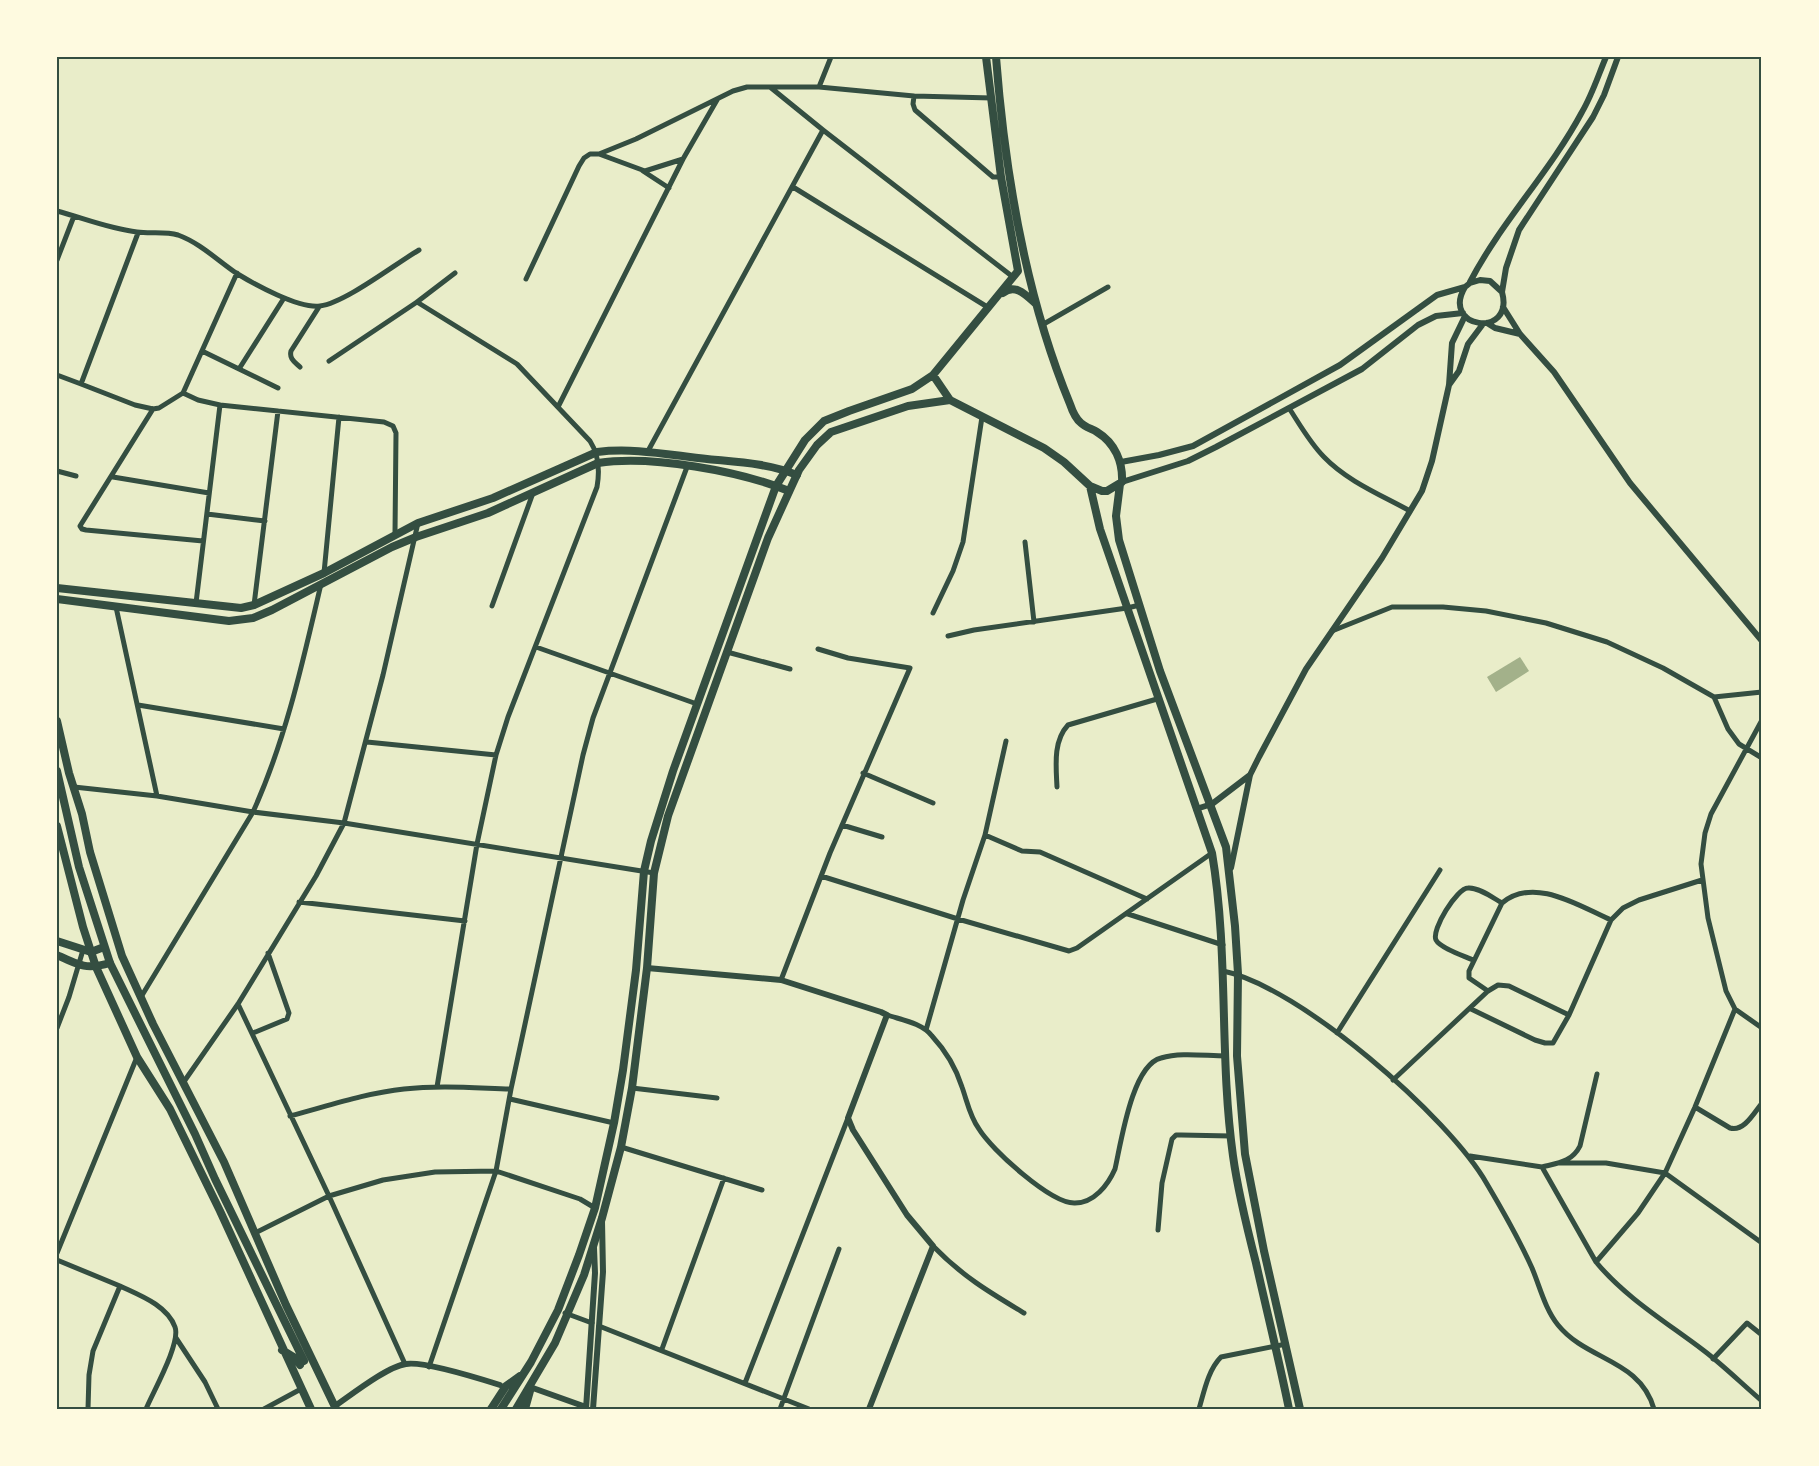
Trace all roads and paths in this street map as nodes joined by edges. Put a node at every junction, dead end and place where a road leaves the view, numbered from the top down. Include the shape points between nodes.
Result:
1 (831, 57) edge
2 (986, 57) edge
3 (996, 57) edge
4 (1606, 57) edge
5 (1618, 57) edge
6 (770, 87) junction
7 (819, 87) junction
8 (914, 96) junction
9 (995, 98) junction
10 (717, 99) junction
11 (823, 130) junction
12 (598, 154) junction
13 (683, 159) junction
14 (642, 170) junction
15 (1001, 177) junction
16 (793, 187) junction
17 (669, 188) junction
18 (57, 212) edge
19 (74, 216) junction
20 (138, 232) junction
21 (418, 250) dead end
22 (57, 260) edge
23 (237, 273) junction
24 (455, 273) dead end
25 (1013, 277) junction
26 (526, 279) dead end
27 (1467, 285) junction
28 (1108, 287) dead end
29 (1502, 292) junction
30 (998, 297) junction
31 (284, 298) junction
32 (417, 303) junction
33 (1035, 303) junction
34 (319, 307) junction
35 (1503, 307) junction
36 (989, 308) junction
37 (1464, 315) junction
38 (1485, 324) junction
39 (1042, 325) junction
40 (1520, 334) junction
41 (202, 351) junction
42 (329, 361) dead end
43 (300, 368) dead end
44 (239, 369) junction
45 (57, 375) edge
46 (933, 375) junction
47 (81, 384) junction
48 (1449, 385) junction
49 (278, 388) dead end
50 (183, 393) junction
51 (950, 400) junction
52 (220, 405) junction
53 (558, 407) junction
54 (1289, 408) junction
55 (153, 410) junction
56 (278, 411) junction
57 (339, 417) junction
58 (982, 417) junction
59 (648, 451) junction
60 (597, 452) junction
61 (1121, 462) junction
62 (598, 464) junction
63 (687, 467) junction
64 (785, 470) junction
65 (57, 471) edge
66 (797, 475) junction
67 (76, 476) dead end
68 (113, 477) junction
69 (1121, 483) junction
70 (776, 486) junction
71 (1090, 486) junction
72 (789, 491) junction
73 (209, 493) junction
74 (533, 493) junction
75 (1410, 511) junction
76 (207, 514) junction
77 (265, 521) junction
78 (418, 523) junction
79 (395, 534) junction
80 (416, 537) junction
81 (203, 541) junction
82 (1024, 542) dead end
83 (324, 573) junction
84 (321, 584) junction
85 (57, 588) edge
86 (57, 599) edge
87 (196, 603) junction
88 (254, 605) junction
89 (1140, 605) junction
90 (116, 606) junction
91 (492, 606) dead end
92 (1127, 608) junction
93 (933, 613) dead end
94 (1034, 622) junction
95 (1332, 631) junction
96 (948, 636) dead end
97 (1762, 641) edge
98 (536, 647) junction
99 (818, 649) dead end
100 (727, 652) junction
101 (790, 669) dead end
102 (610, 673) junction
103 (1762, 692) edge
104 (1714, 697) junction
105 (1157, 699) junction
106 (697, 704) junction
107 (138, 705) junction
108 (1762, 720) edge
109 (57, 721) edge
110 (284, 729) junction
111 (1006, 741) dead end
112 (367, 742) junction
113 (1746, 748) junction
114 (496, 754) junction
115 (1762, 758) edge
116 (57, 771) edge
117 (863, 773) junction
118 (1250, 775) junction
119 (74, 787) junction
120 (1057, 787) dead end
121 (157, 796) junction
122 (933, 803) dead end
123 (1212, 804) junction
124 (1196, 809) junction
125 (253, 812) junction
126 (344, 823) junction
127 (842, 825) junction
128 (57, 826) edge
129 (985, 835) junction
130 (882, 837) dead end
131 (477, 844) junction
132 (1212, 853) junction
133 (560, 859) junction
134 (1440, 870) dead end
135 (644, 871) junction
136 (1230, 872) junction
137 (654, 873) junction
138 (822, 876) junction
139 (1702, 880) junction
140 (1147, 899) junction
141 (299, 902) junction
142 (1502, 903) junction
143 (1128, 914) junction
144 (958, 919) junction
145 (1611, 920) junction
146 (465, 921) junction
147 (57, 941) edge
148 (1223, 945) junction
149 (104, 947) junction
150 (87, 951) junction
151 (268, 953) junction
152 (57, 955) edge
153 (1473, 960) junction
154 (110, 963) junction
155 (79, 966) junction
156 (96, 967) junction
157 (647, 968) junction
158 (1223, 971) junction
159 (1238, 974) junction
160 (781, 980) junction
161 (1488, 991) junction
162 (141, 997) junction
163 (238, 1004) junction
164 (1471, 1009) junction
165 (1735, 1009) junction
166 (1569, 1015) junction
167 (887, 1016) junction
168 (57, 1028) edge
169 (1762, 1028) edge
170 (926, 1030) junction
171 (253, 1033) junction
172 (1338, 1033) junction
173 (1226, 1056) junction
174 (136, 1057) junction
175 (1597, 1074) dead end
176 (1393, 1080) junction
177 (183, 1083) junction
178 (436, 1087) junction
179 (632, 1088) junction
180 (512, 1089) junction
181 (717, 1098) dead end
182 (510, 1099) junction
183 (1762, 1103) edge
184 (1695, 1107) junction
185 (290, 1116) junction
186 (848, 1118) junction
187 (614, 1123) junction
188 (1231, 1136) junction
189 (621, 1147) junction
190 (1470, 1156) junction
191 (1560, 1163) junction
192 (1542, 1167) junction
193 (496, 1171) junction
194 (1665, 1173) junction
195 (724, 1178) junction
196 (762, 1191) dead end
197 (328, 1196) junction
198 (595, 1208) junction
199 (602, 1218) junction
200 (1158, 1230) dead end
201 (255, 1233) junction
202 (1762, 1243) edge
203 (594, 1245) junction
204 (933, 1246) junction
205 (839, 1249) dead end
206 (57, 1253) edge
207 (57, 1260) edge
208 (1596, 1262) junction
209 (120, 1286) junction
210 (558, 1310) junction
211 (1024, 1313) dead end
212 (567, 1314) junction
213 (592, 1323) junction
214 (599, 1326) junction
215 (1762, 1335) edge
216 (176, 1338) junction
217 (1286, 1344) junction
218 (300, 1345) junction
219 (1275, 1347) junction
220 (662, 1349) junction
221 (282, 1350) junction
222 (1713, 1359) junction
223 (405, 1364) junction
224 (429, 1366) junction
225 (523, 1374) junction
226 (745, 1383) junction
227 (500, 1385) dead end
228 (530, 1387) junction
229 (301, 1389) junction
230 (784, 1399) junction
231 (1762, 1401) edge
232 (520, 1407) edge
233 (335, 1408) edge
234 (588, 1408) edge
235 (88, 1409) edge
236 (146, 1409) edge
237 (218, 1409) edge
238 (264, 1409) edge
239 (311, 1409) edge
240 (491, 1409) edge
241 (501, 1409) edge
242 (780, 1409) edge
243 (809, 1409) edge
244 (869, 1409) edge
245 (1199, 1409) edge
246 (1289, 1409) edge
247 (1300, 1409) edge
248 (1654, 1409) edge

1 - 7 street
2 - 9 main road
3 - 9 main road
4 - 27 street via 1564,143
5 - 29 street via 1593,117 1519,230
6 - 7 street
6 - 10 street via 747,87
6 - 11 street
7 - 8 street
8 - 9 street
8 - 15 street via 915,110 930,124 993,177
9 - 15 main road
9 - 33 main road
10 - 12 street
10 - 13 street
11 - 16 street
11 - 25 street
12 - 14 street
12 - 26 street via 590,154 579,166
13 - 14 street via 658,169
13 - 17 street
14 - 17 street
15 - 25 main road via 1018,271
16 - 36 street
16 - 59 street
17 - 53 street
18 - 19 street
19 - 20 street
19 - 22 street
20 - 23 street via 177,235
20 - 47 street
21 - 34 street via 347,295
23 - 31 street
23 - 41 street
24 - 32 street
25 - 30 main road
27 - 29 street via 1490,281
27 - 37 street via 1460,300
27 - 61 street via 1437,296 1340,365 1193,446
28 - 39 street
29 - 35 street
30 - 33 main road via 1007,289 1016,289
30 - 36 main road
31 - 34 street
31 - 44 street
32 - 42 street
32 - 53 street via 510,358
33 - 39 main road
34 - 43 street via 291,351 292,360
35 - 38 street via 1500,314
35 - 40 street
36 - 46 main road
37 - 38 street via 1470,321
37 - 48 street via 1452,343
37 - 54 street via 1436,316 1418,325 1362,369
38 - 40 street
38 - 48 street via 1468,344 1459,371
39 - 61 main road via 1056,372 1080,423 1107,440
40 - 97 street via 1554,372 1630,483
41 - 44 street
41 - 50 street
44 - 49 street
45 - 47 street
46 - 51 main road
46 - 64 main road via 912,389 824,421 805,440
47 - 55 street
48 - 75 street via 1432,461
50 - 52 street
50 - 55 street
51 - 58 main road
51 - 66 main road via 908,406 831,432
52 - 56 street
52 - 73 street
53 - 60 street
54 - 69 street via 1188,461
54 - 75 street via 1311,443 1333,466
55 - 68 street
56 - 57 street
56 - 77 street
57 - 79 street via 393,426
57 - 83 street
58 - 71 main road via 1034,442
58 - 93 street via 963,542
59 - 60 main road
59 - 64 main road
60 - 62 street
60 - 78 main road via 493,498
61 - 69 main road
62 - 63 main road via 626,461
62 - 74 main road
62 - 98 street via 597,487
63 - 70 main road via 746,476
63 - 102 street
64 - 66 main road
64 - 70 main road
65 - 67 street
66 - 72 main road
68 - 73 street
68 - 81 street via 82,522 82,529
69 - 71 main road via 1107,491
69 - 89 main road via 1116,529
70 - 72 main road
70 - 106 main road
71 - 92 main road
72 - 100 main road
73 - 76 street
74 - 80 main road
74 - 91 street
75 - 95 street
76 - 77 street
76 - 81 street
77 - 88 street
78 - 79 main road
78 - 80 street
79 - 83 main road
80 - 84 main road
80 - 112 street
81 - 87 street
82 - 94 street
83 - 88 main road
84 - 90 main road via 272,610 242,620
84 - 110 street
85 - 87 main road
86 - 90 main road
87 - 88 main road via 241,608
89 - 92 street
89 - 123 main road via 1160,671
90 - 107 street
92 - 94 street
92 - 105 main road
94 - 96 street
95 - 104 street via 1392,607 1496,612 1607,642
95 - 118 street via 1301,679
98 - 102 street
98 - 114 street
99 - 117 street via 910,668
100 - 101 street
100 - 137 main road via 668,816
102 - 106 street
102 - 133 street via 583,755
103 - 104 street
104 - 113 street via 1728,729
105 - 120 street via 1068,725 1062,731 1057,751
105 - 124 main road
106 - 135 main road via 658,813
107 - 110 street
107 - 121 street
108 - 113 street
109 - 119 main road
110 - 125 street
111 - 129 street
112 - 114 street
112 - 126 street
113 - 115 street
113 - 139 street via 1708,823 1702,848
114 - 131 street
116 - 149 main road via 79,867
117 - 122 street
117 - 127 street
118 - 123 street
118 - 136 street
119 - 121 street
119 - 162 main road via 106,908
121 - 125 street
123 - 124 street
123 - 136 main road
124 - 132 main road
125 - 126 street
125 - 162 street
126 - 131 street
126 - 141 street
127 - 130 street
127 - 138 street
128 - 150 main road
129 - 140 street via 1022,851 1040,852
129 - 144 street
131 - 133 street
131 - 146 street
132 - 140 street
132 - 148 main road
133 - 135 street
133 - 180 street
134 - 172 street
135 - 137 street
135 - 187 main road via 636,970
136 - 159 main road
137 - 157 main road
138 - 144 street
138 - 160 street
139 - 145 street via 1639,900
139 - 165 street via 1726,991
140 - 143 street
141 - 146 street
141 - 151 street
142 - 145 street via 1514,895 1541,892
142 - 153 street
142 - 153 street via 1467,887 1452,900 1438,926 1436,941
143 - 144 street via 1069,951
143 - 148 street
144 - 170 street
145 - 166 street
146 - 178 street
147 - 150 main road
148 - 158 main road
149 - 150 main road
149 - 154 main road
150 - 155 street
150 - 156 main road
151 - 163 street
151 - 171 street via 289,1012 282,1022
152 - 155 main road
153 - 161 street via 1469,978
154 - 156 main road
154 - 218 main road
155 - 156 main road
155 - 168 street
156 - 174 main road
157 - 160 street
157 - 179 main road
158 - 159 street
158 - 173 main road
159 - 172 street via 1289,1000
159 - 217 main road via 1237,1056 1245,1154
160 - 167 street
161 - 164 street
161 - 166 street via 1498,985 1509,986
162 - 177 main road
163 - 171 street
163 - 177 street
164 - 166 street via 1549,1044 1557,1038
164 - 176 street
165 - 169 street
165 - 184 street
167 - 170 street
167 - 186 street
170 - 173 street via 953,1065 978,1128 995,1151 1047,1191 1075,1203 1103,1190 1110,1181 1133,1094 1150,1063 1178,1055
171 - 185 street
172 - 176 street
173 - 188 main road
174 - 206 street
174 - 221 main road via 170,1109
175 - 191 street via 1580,1146 1569,1160
176 - 190 street
177 - 201 main road
178 - 180 street
178 - 185 street via 404,1089
179 - 181 street
179 - 189 main road
180 - 182 street
182 - 187 street
182 - 193 street
183 - 184 street via 1735,1130
184 - 194 street
185 - 197 street
186 - 204 street via 907,1215
186 - 226 street
187 - 198 main road
188 - 200 street via 1173,1138 1162,1183
188 - 219 main road via 1239,1194
189 - 195 street
189 - 199 main road
190 - 192 street
190 - 248 street via 1517,1237 1559,1326 1574,1341 1640,1381
191 - 192 street
191 - 194 street via 1606,1163
192 - 208 street
193 - 197 street via 405,1176
193 - 198 street
193 - 224 street
194 - 202 street
194 - 208 street via 1638,1213
195 - 196 street
195 - 220 street
197 - 201 street
197 - 223 street
198 - 210 main road
199 - 203 main road
199 - 214 street
201 - 218 main road
203 - 212 main road
203 - 213 street
204 - 211 street via 953,1267
204 - 244 street
205 - 230 street
207 - 209 street
208 - 222 street via 1634,1300
209 - 216 street via 163,1310 175,1326
209 - 235 street via 91,1358
210 - 212 street
210 - 225 main road
212 - 213 street
212 - 228 main road
213 - 234 street
214 - 220 street
214 - 234 street
215 - 222 street via 1747,1323
216 - 236 street
216 - 237 street
217 - 219 street
217 - 247 main road
218 - 221 main road via 302,1363
218 - 233 main road
219 - 245 street via 1221,1357 1209,1377
219 - 246 main road
220 - 226 street
221 - 229 main road
222 - 231 street
223 - 224 street
223 - 233 street
224 - 227 street
225 - 240 main road via 506,1386
225 - 241 main road
226 - 230 street
228 - 232 main road
228 - 234 street
229 - 238 street
229 - 239 main road
230 - 242 street
230 - 243 street

